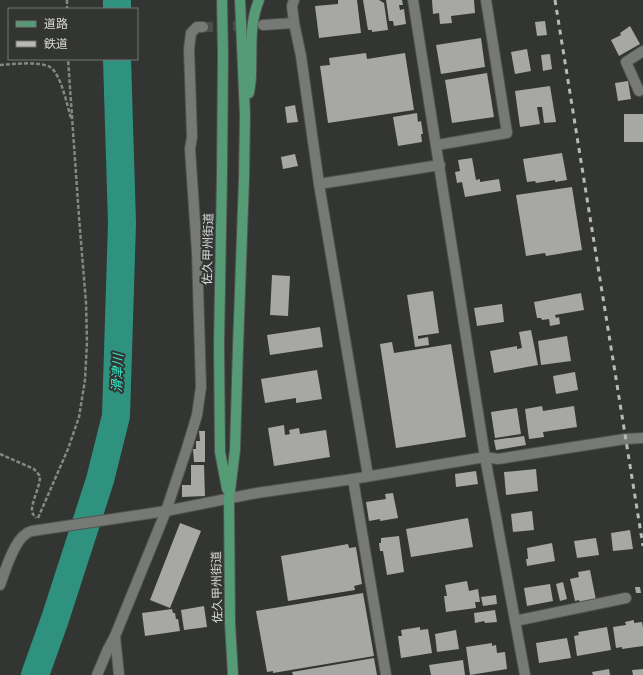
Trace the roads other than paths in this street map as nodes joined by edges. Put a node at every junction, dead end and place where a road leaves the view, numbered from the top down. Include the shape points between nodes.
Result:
1 (222, 0) edge
2 (240, 0) edge
3 (259, 0) edge
4 (294, 0) edge
5 (413, 0) edge
6 (486, 0) edge
7 (294, 23) junction
8 (263, 25) tunnel mouth
9 (203, 27) tunnel mouth
10 (643, 51) edge
11 (638, 91) dead end
12 (245, 114) junction
13 (437, 145) junction
14 (440, 165) junction
15 (319, 184) junction
16 (643, 438) edge
17 (484, 457) junction
18 (368, 476) junction
19 (353, 478) junction
20 (229, 499) junction
21 (163, 512) junction
22 (0, 585) edge
23 (626, 598) dead end
24 (515, 620) junction
25 (115, 636) junction
26 (97, 675) edge
27 (119, 675) edge
28 (232, 675) edge
29 (386, 675) edge
30 (525, 675) edge

1 - 20 main road, 佐久甲州街道 via 220,452
2 - 12 main road, 佐久甲州街道
3 - 12 main road via 252,27 251,76
4 - 7 street
5 - 13 street
6 - 13 street via 507,133
7 - 8 street
7 - 15 street
9 - 21 street via 197,27 191,33 189,48 192,137 190,149 197,252 201,387 187,448
10 - 11 street via 626,62
12 - 20 main road, 佐久甲州街道 via 235,450
13 - 14 street
14 - 15 street
14 - 17 street
15 - 18 street
16 - 17 street via 498,459
17 - 18 street
17 - 24 street
18 - 19 street
19 - 20 street
19 - 29 street
20 - 21 street
20 - 28 main road, 佐久甲州街道
21 - 22 street via 41,529 26,534 15,547
21 - 25 street
23 - 24 street
24 - 30 street
25 - 26 street
25 - 27 street

